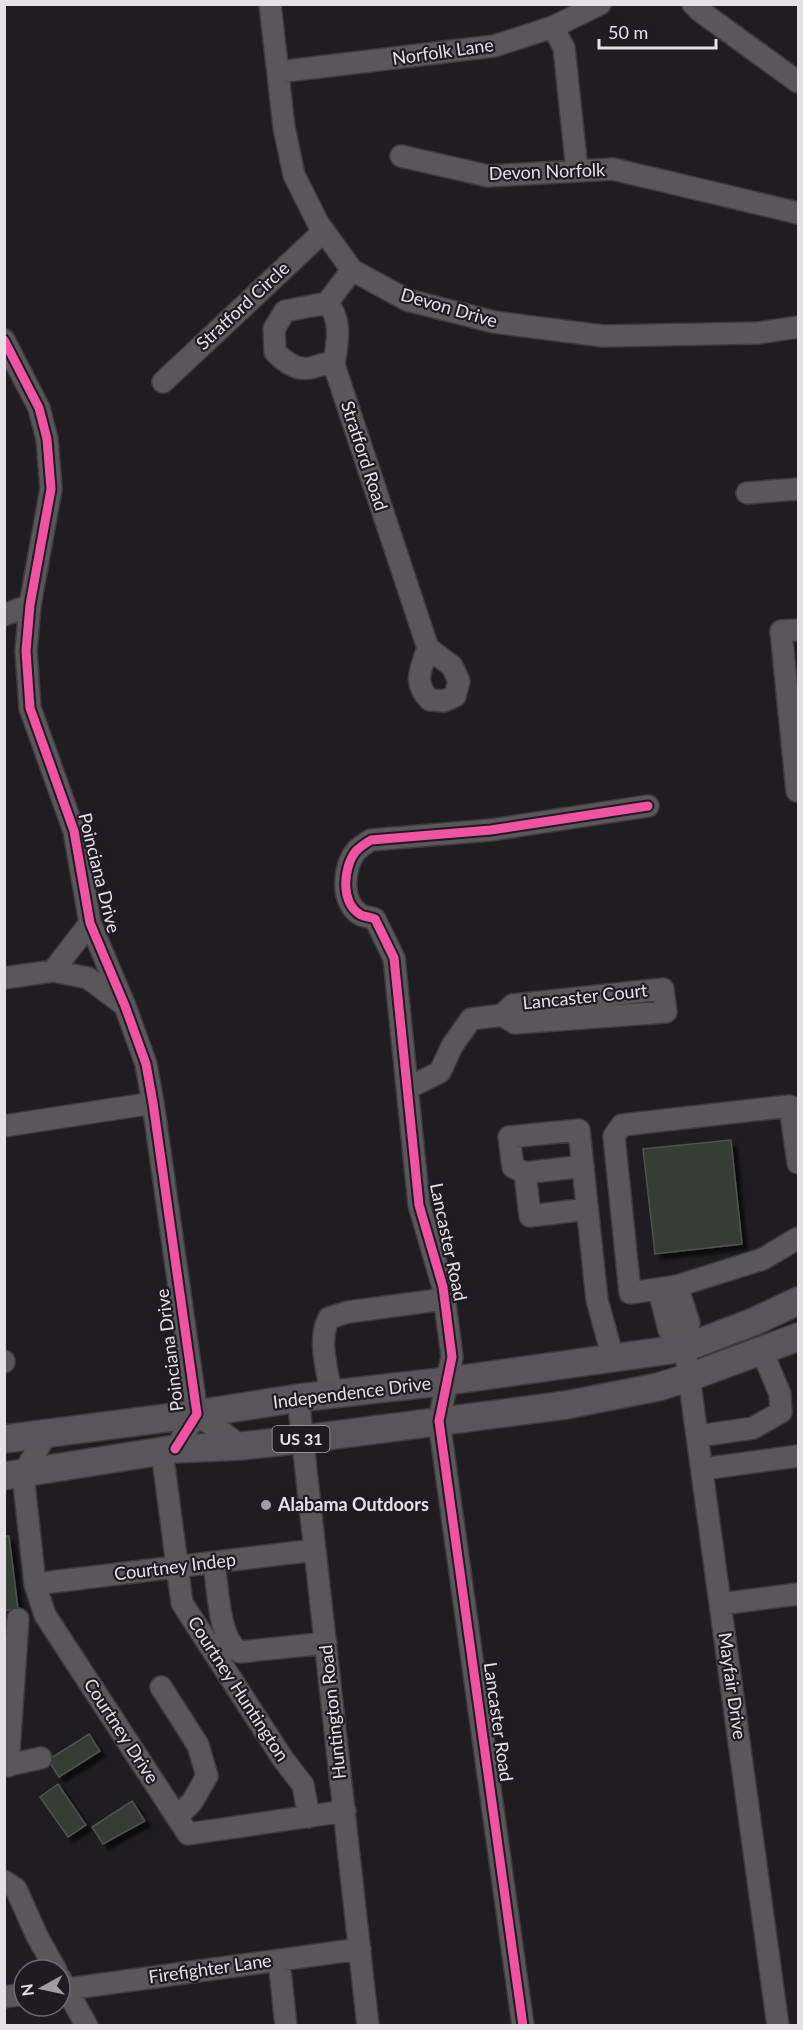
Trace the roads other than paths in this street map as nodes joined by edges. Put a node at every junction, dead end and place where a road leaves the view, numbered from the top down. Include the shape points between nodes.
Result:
1 (270, 4) edge
2 (600, 4) edge
3 (693, 4) edge
4 (554, 27) junction
5 (278, 72) junction
6 (798, 82) edge
7 (401, 156) dead end
8 (577, 170) junction
9 (798, 213) edge
10 (324, 231) junction
11 (351, 270) junction
12 (327, 303) junction
13 (798, 327) edge
14 (4, 340) edge
15 (334, 365) junction
16 (163, 382) dead end
17 (798, 489) edge
18 (747, 494) dead end
19 (30, 605) junction
20 (4, 615) edge
21 (798, 630) edge
22 (428, 648) dead end
23 (798, 790) edge
24 (648, 806) dead end
25 (90, 923) junction
26 (53, 971) junction
27 (4, 978) edge
28 (125, 1005) junction
29 (578, 1008) dead end
30 (408, 1088) junction
31 (153, 1103) junction
32 (4, 1126) edge
33 (798, 1163) edge
34 (583, 1166) junction
35 (525, 1173) junction
36 (587, 1209) junction
37 (798, 1238) edge
38 (668, 1288) junction
39 (445, 1299) junction
40 (798, 1301) edge
41 (798, 1337) edge
42 (685, 1348) junction
43 (762, 1351) junction
44 (613, 1358) junction
45 (690, 1377) junction
46 (448, 1381) junction
47 (331, 1394) junction
48 (298, 1398) junction
49 (197, 1414) junction
50 (439, 1421) junction
51 (47, 1433) junction
52 (698, 1436) junction
53 (4, 1439) edge
54 (304, 1439) junction
55 (241, 1446) junction
56 (169, 1450) junction
57 (798, 1456) edge
58 (703, 1469) junction
59 (11, 1470) edge
60 (315, 1550) junction
61 (214, 1563) junction
62 (178, 1567) junction
63 (35, 1584) junction
64 (798, 1594) edge
65 (721, 1604) junction
66 (45, 1615) junction
67 (11, 1620) edge
68 (326, 1643) junction
69 (161, 1687) dead end
70 (42, 1758) dead end
71 (6, 1766) edge
72 (345, 1811) junction
73 (177, 1817) junction
74 (309, 1817) junction
75 (4, 1881) edge
76 (360, 1949) junction
77 (49, 1958) edge
78 (279, 1960) junction
79 (72, 1984) edge
80 (72, 2001) edge
81 (87, 2025) edge
82 (286, 2025) edge
83 (368, 2025) edge
84 (523, 2025) edge
85 (778, 2025) edge

1 - 5 street, Devon Drive
2 - 4 street, Norfolk Lane
3 - 6 street
4 - 5 street, Norfolk Lane via 494,46
4 - 8 street via 564,48
5 - 10 street, Devon Drive via 294,175
7 - 8 street, Devon Norfolk via 488,176
8 - 9 street, Devon Norfolk via 613,169
10 - 11 street, Devon Drive
10 - 16 street, Stratford Circle
11 - 12 street
11 - 13 street, Devon Drive via 407,300 494,322 603,336 758,333
12 - 15 street, Stratford Road via 335,312 338,331
12 - 15 street, Stratford Circle via 285,310 274,329 274,352 290,365 308,369 326,362
14 - 19 street, Poinciana Drive via 39,408 47,439 51,489
15 - 22 street, Stratford Road
17 - 18 street
19 - 20 street
19 - 25 street, Poinciana Drive via 26,651 30,708 74,831
21 - 23 street via 781,631
24 - 30 street, Lancaster Road via 491,830 371,840 357,850 348,865 345,885 350,902 360,914 375,918 394,958
25 - 26 street
25 - 28 street, Poinciana Drive
26 - 27 street
26 - 28 street via 88,978
28 - 31 street, Poinciana Drive via 146,1064
29 - 30 street, Lancaster Court via 513,1005 502,1015 471,1019 440,1072
30 - 39 street, Lancaster Road via 419,1205
31 - 32 street
31 - 49 street, Poinciana Drive
33 - 38 street via 790,1106 622,1125 614,1136 630,1293
34 - 35 street
34 - 35 street via 579,1130 509,1137 513,1167
34 - 36 street
35 - 36 street via 530,1216
36 - 44 street via 597,1300
37 - 38 street via 763,1259
38 - 42 street, Mayfair Drive via 689,1323
39 - 46 street, Lancaster Road via 452,1357
39 - 47 street via 332,1316 327,1322 324,1348
40 - 42 main road, Independence Drive / US 31
41 - 43 main road, US 31
42 - 44 main road, Independence Drive / US 31
42 - 45 street, Mayfair Drive
43 - 45 main road, US 31
43 - 52 street via 780,1394 781,1412 753,1428
44 - 46 main road, Independence Drive / US 31
45 - 50 main road, US 31 via 566,1405
45 - 52 street, Mayfair Drive
46 - 47 main road, Independence Drive / US 31
46 - 50 street, Lancaster Road
47 - 48 main road, Independence Drive / US 31
48 - 49 main road, Independence Drive / US 31
48 - 54 street, Huntington Road
49 - 51 main road, Independence Drive / US 31
49 - 55 street, Poinciana Drive
49 - 56 street, Poinciana Drive
50 - 54 main road, US 31
50 - 84 street, Lancaster Road
51 - 53 main road, Independence Drive / US 31
51 - 59 street
52 - 58 street, Mayfair Drive
54 - 55 main road, US 31
54 - 60 street, Huntington Road
55 - 56 main road, US 31
56 - 59 main road, US 31
56 - 62 street, Courtney Huntington
57 - 58 street
58 - 65 street, Mayfair Drive
59 - 63 street, Courtney Drive
60 - 61 street, Courtney Indep
60 - 68 street, Huntington Road
61 - 62 street, Courtney Indep
61 - 68 street via 225,1634 233,1648 240,1652
62 - 63 street, Courtney Indep
62 - 74 street, Courtney Huntington via 182,1603 303,1785
63 - 66 street, Courtney Drive
64 - 65 street
65 - 85 street, Mayfair Drive
66 - 67 street
66 - 73 street, Courtney Drive
67 - 71 street
68 - 72 street, Huntington Road
69 - 73 street via 198,1745 207,1776 192,1802
70 - 71 street
72 - 74 street, Courtney Drive
72 - 76 street, Huntington Road
73 - 74 street, Courtney Drive via 188,1834
75 - 77 street via 16,1889
76 - 78 street, Firefighter Lane
76 - 83 street, Huntington Road
78 - 79 street, Firefighter Lane
78 - 82 street
80 - 81 street

